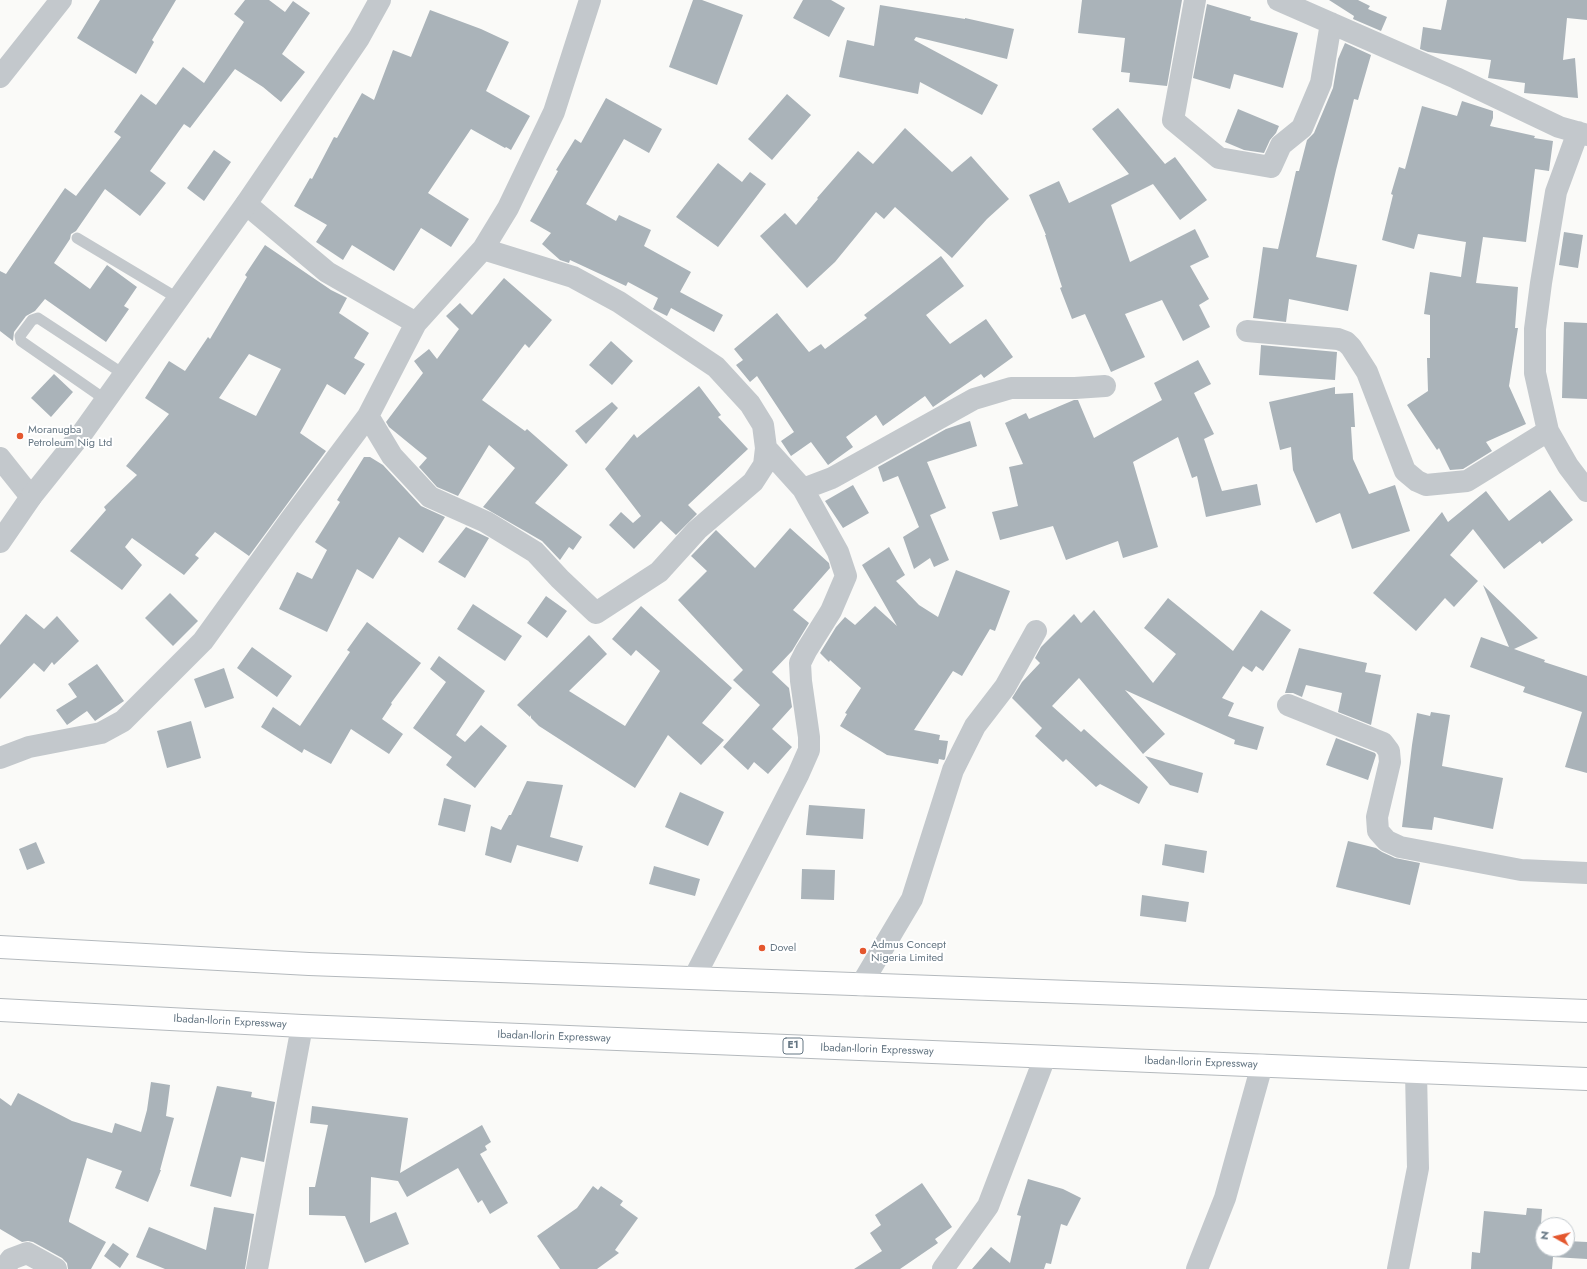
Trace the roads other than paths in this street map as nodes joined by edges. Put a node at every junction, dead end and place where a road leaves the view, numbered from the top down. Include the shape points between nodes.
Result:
1 (61, 0) edge
2 (380, 0) edge
3 (590, 0) edge
4 (1195, 0) edge
5 (1278, 0) edge
6 (1331, 23) junction
7 (0, 78) edge
8 (1583, 134) edge
9 (246, 204) junction
10 (77, 238) dead end
11 (483, 249) junction
12 (179, 298) junction
13 (416, 323) junction
14 (1247, 330) dead end
15 (125, 375) junction
16 (1105, 386) dead end
17 (106, 400) junction
18 (368, 416) junction
19 (1548, 431) junction
20 (766, 448) junction
21 (0, 458) edge
22 (803, 489) junction
23 (1587, 491) edge
24 (31, 497) junction
25 (0, 542) edge
26 (1036, 631) dead end
27 (1288, 705) dead end
28 (0, 758) edge
29 (1587, 873) edge
30 (0, 947) edge
31 (694, 978) junction
32 (861, 985) junction
33 (0, 1010) edge
34 (1587, 1012) edge
35 (302, 1026) junction
36 (1045, 1057) junction
37 (1262, 1065) junction
38 (1416, 1072) junction
39 (1587, 1079) edge
40 (4, 1269) edge
41 (56, 1269) edge
42 (256, 1269) edge
43 (943, 1269) edge
44 (1198, 1269) edge
45 (1398, 1269) edge

1 - 7 street
2 - 9 street via 359,38
3 - 11 street via 554,112 508,208
4 - 6 street via 1173,120 1219,158 1271,167 1281,145 1302,128 1321,83
5 - 6 street
6 - 8 street via 1559,127
8 - 19 street via 1556,192 1535,329 1535,373
9 - 12 street
9 - 13 street via 327,272
10 - 12 lane
11 - 13 street
11 - 20 street via 573,277 619,302 716,368 750,404 763,425
12 - 15 street
13 - 18 street
14 - 19 street via 1338,339 1346,342 1367,372 1405,470 1426,485 1467,481
15 - 17 street
15 - 17 lane via 38,318 32,320 20,336 21,341
16 - 22 street via 1011,388 974,399 832,478
17 - 24 street
18 - 20 street via 392,456 430,497 486,522 535,552 596,613 659,572 697,530 753,482 764,466
18 - 28 street via 203,641 123,721 101,733 29,746
19 - 23 street via 1568,466
20 - 22 street
21 - 24 street
22 - 31 street via 838,552 846,576 831,611 800,663 810,737 809,750
24 - 25 street
26 - 32 street via 1004,687 975,726 953,770 912,900
27 - 29 street via 1383,743 1389,751 1390,762 1377,817 1378,831 1387,841 1400,847 1521,870
30 - 31 highway via 309,964
31 - 32 highway
32 - 34 highway
33 - 35 highway, Ibadan-Ilorin Expressway / E1
35 - 36 highway, Ibadan-Ilorin Expressway / E1
35 - 42 street
36 - 37 highway, Ibadan-Ilorin Expressway / E1
36 - 43 street via 988,1206
37 - 38 highway, Ibadan-Ilorin Expressway / E1
37 - 44 street via 1225,1198
38 - 39 highway, Ibadan-Ilorin Expressway / E1
38 - 45 street via 1418,1168
40 - 41 street via 11,1260 27,1253

